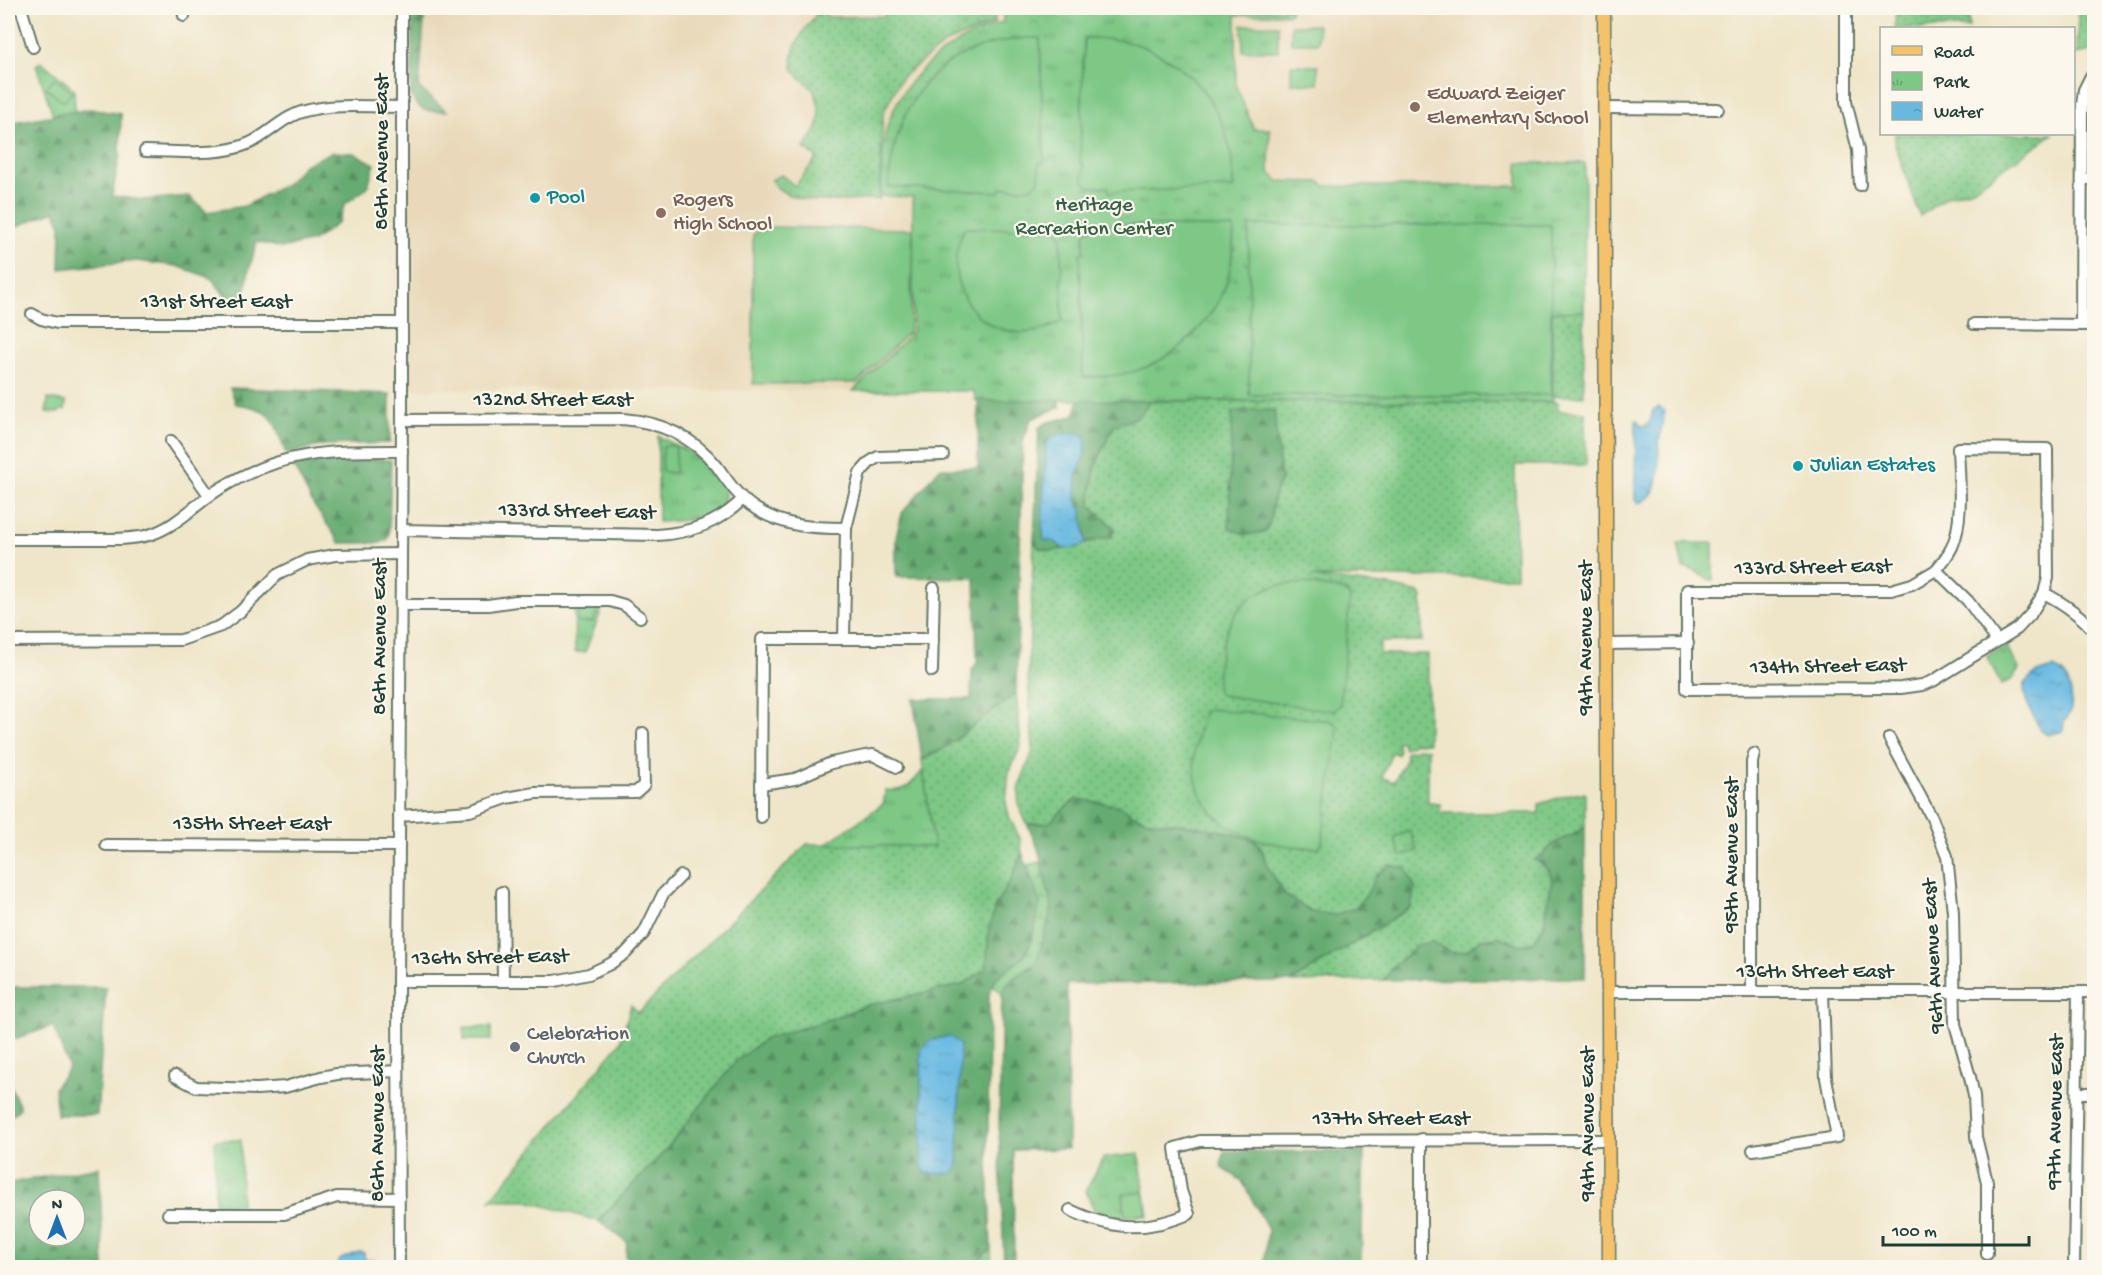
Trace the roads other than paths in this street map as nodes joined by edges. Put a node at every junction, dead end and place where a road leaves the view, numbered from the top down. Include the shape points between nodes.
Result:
1 (21, 8) edge
2 (402, 8) edge
3 (1604, 8) edge
4 (1846, 8) edge
5 (33, 47) dead end
6 (2091, 76) dead end
7 (402, 107) junction
8 (1604, 108) junction
9 (1718, 109) dead end
10 (145, 151) dead end
11 (2082, 179) junction
12 (2094, 179) edge
13 (1860, 185) dead end
14 (32, 314) dead end
15 (402, 323) junction
16 (1974, 324) dead end
17 (2081, 325) junction
18 (2094, 325) edge
19 (402, 420) junction
20 (171, 441) dead end
21 (402, 451) junction
22 (943, 455) dead end
23 (209, 495) junction
24 (743, 499) junction
25 (846, 528) junction
26 (401, 530) junction
27 (8, 539) edge
28 (401, 554) junction
29 (1936, 570) junction
30 (934, 588) dead end
31 (2044, 593) junction
32 (401, 605) junction
33 (640, 617) dead end
34 (2094, 631) edge
35 (844, 639) junction
36 (933, 639) junction
37 (8, 641) edge
38 (1996, 641) junction
39 (1688, 643) junction
40 (1607, 644) junction
41 (932, 671) dead end
42 (643, 733) dead end
43 (1889, 738) dead end
44 (1754, 754) dead end
45 (897, 767) dead end
46 (761, 784) junction
47 (399, 816) junction
48 (761, 818) dead end
49 (106, 845) dead end
50 (399, 846) junction
51 (681, 876) dead end
52 (502, 892) dead end
53 (398, 981) junction
54 (503, 981) junction
55 (1608, 992) junction
56 (1752, 992) junction
57 (1823, 992) junction
58 (1954, 992) junction
59 (2078, 992) junction
60 (2094, 992) edge
61 (398, 1071) junction
62 (175, 1076) dead end
63 (2077, 1093) junction
64 (2094, 1093) edge
65 (1421, 1139) junction
66 (1609, 1140) junction
67 (1753, 1150) dead end
68 (399, 1198) junction
69 (1070, 1210) dead end
70 (168, 1214) dead end
71 (1987, 1254) dead end
72 (399, 1268) edge
73 (1421, 1268) edge
74 (1609, 1268) edge
75 (2074, 1268) edge

1 - 5 street
2 - 7 street, 86th Avenue East
3 - 8 main road, 94th Avenue East
4 - 13 street via 1846,102 1858,150
6 - 11 street via 2082,105
7 - 10 street via 306,110 253,142 229,150
7 - 15 street, 86th Avenue East
8 - 9 street
8 - 40 main road, 94th Avenue East
11 - 12 street
11 - 17 street
14 - 15 street, 131st Street East via 57,323
15 - 19 street, 86th Avenue East
16 - 17 street
17 - 18 street
19 - 21 street, 86th Avenue East
19 - 24 street, 132nd Street East via 623,419 654,424 692,442
20 - 23 street
21 - 23 street via 339,450 292,457 240,477
21 - 26 street, 86th Avenue East
22 - 25 street via 887,456 870,462 860,473
23 - 27 street via 174,524 149,535
24 - 25 street, 132nd Street East via 768,516 796,526
24 - 26 street, 133rd Street East via 708,524 657,535
25 - 35 street
26 - 28 street, 86th Avenue East
28 - 32 street, 86th Avenue East
28 - 37 street via 335,555 307,560 276,575 221,627 181,640
29 - 31 street via 1956,534 1958,448 2047,449 2048,578
29 - 38 street via 1968,601
29 - 39 street, 133rd Street East via 1912,584 1891,590 1687,590
30 - 36 street
31 - 34 street via 2079,614
31 - 38 street, 134th Street East via 2017,629
32 - 33 street via 610,601 624,604
32 - 47 street, 86th Avenue East
35 - 36 street
35 - 46 street via 762,639
36 - 41 street
38 - 39 street, 134th Street East via 1933,681 1912,687 1687,689
39 - 40 street
40 - 55 main road, 94th Avenue East
42 - 47 street via 644,785 636,792 535,793 470,811
43 - 58 street, 96th Avenue East via 1932,818 1947,856 1953,912
44 - 56 street, 95th Avenue East
45 - 46 street via 873,755 865,756 831,763 795,779
46 - 48 street
47 - 50 street, 86th Avenue East
49 - 50 street, 135th Street East
50 - 53 street, 86th Avenue East
51 - 54 street, 136th Street East via 663,894 644,933 610,964 568,979
52 - 54 street
53 - 54 street, 136th Street East
53 - 61 street, 86th Avenue East
55 - 56 street, 136th Street East
55 - 66 main road, 94th Avenue East
56 - 57 street, 136th Street East
57 - 58 street, 136th Street East
57 - 67 street via 1826,1078 1837,1137
58 - 59 street, 136th Street East
58 - 71 street, 96th Avenue East via 1955,1024 1974,1096 1976,1137 1987,1182
59 - 60 street, 136th Street East
59 - 63 street, 97th Avenue East
61 - 62 street via 337,1074 285,1087 257,1089 196,1087
61 - 68 street, 86th Avenue East
63 - 64 street
63 - 75 street, 97th Avenue East
65 - 66 street, 137th Street East
65 - 69 street, 137th Street East via 1200,1141 1174,1148 1180,1191 1189,1214 1135,1227 1102,1223
65 - 73 street
66 - 74 main road, 94th Avenue East
68 - 70 street via 337,1197 284,1214
68 - 72 street, 86th Avenue East

